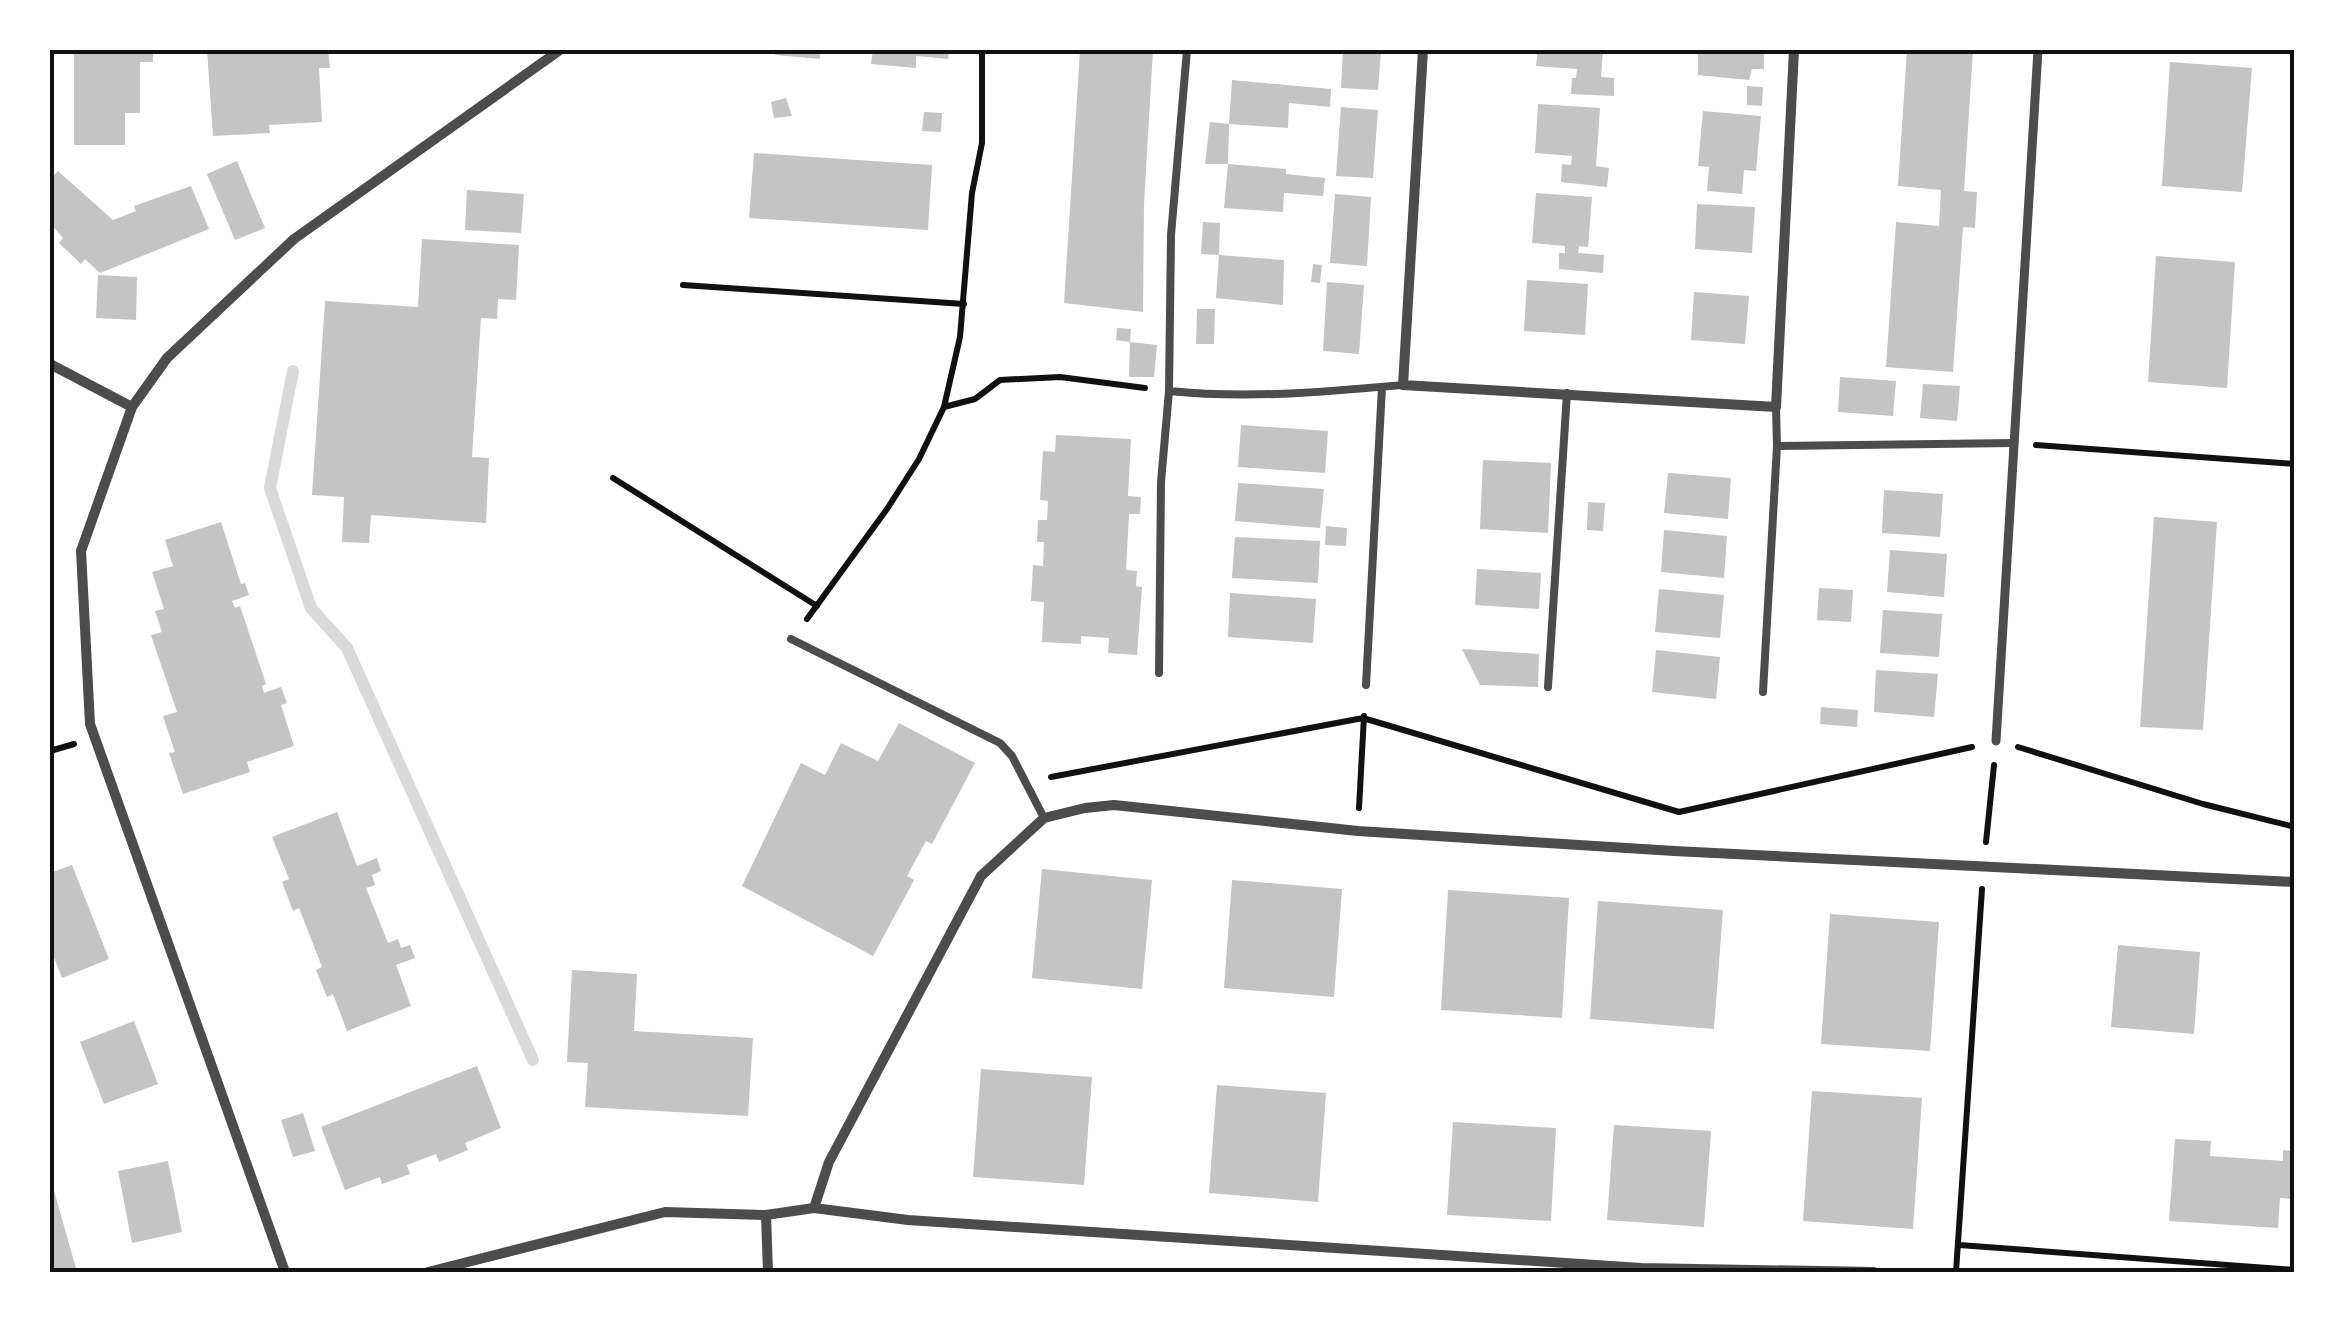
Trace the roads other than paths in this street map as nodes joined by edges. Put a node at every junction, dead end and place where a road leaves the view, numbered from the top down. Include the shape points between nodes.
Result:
1 (560, 50) edge
2 (1187, 50) edge
3 (1423, 50) edge
4 (1794, 50) edge
5 (2038, 50) edge
6 (50, 364) edge
7 (1403, 386) junction
8 (1382, 387) junction
9 (1169, 391) junction
10 (1567, 393) junction
11 (132, 407) junction
12 (1776, 407) junction
13 (2014, 443) junction
14 (1777, 446) junction
15 (791, 639) road end
16 (1160, 673) dead end
17 (1366, 684) road end
18 (1548, 687) dead end
19 (1764, 692) dead end
20 (1996, 741) road end
21 (1044, 818) junction
22 (2295, 882) edge
23 (814, 1208) junction
24 (766, 1215) junction
25 (285, 1272) edge
26 (428, 1272) edge
27 (768, 1272) edge
28 (1874, 1272) edge

1 - 11 street via 294,239 166,358
2 - 9 lane via 1171,235
3 - 7 street
4 - 12 street
5 - 13 street
6 - 11 street
7 - 8 lane
7 - 10 street
8 - 9 lane via 1296,395
8 - 17 lane
9 - 16 lane
10 - 12 street
10 - 18 lane
11 - 25 street via 81,551 90,724
12 - 14 lane
13 - 14 lane
13 - 20 street
14 - 19 lane
15 - 21 lane via 1000,743
21 - 22 street via 1114,805 1358,831
21 - 23 street via 981,876 829,1162
23 - 24 street
23 - 28 street via 908,1220 1641,1268
24 - 26 street via 665,1212
24 - 27 street

